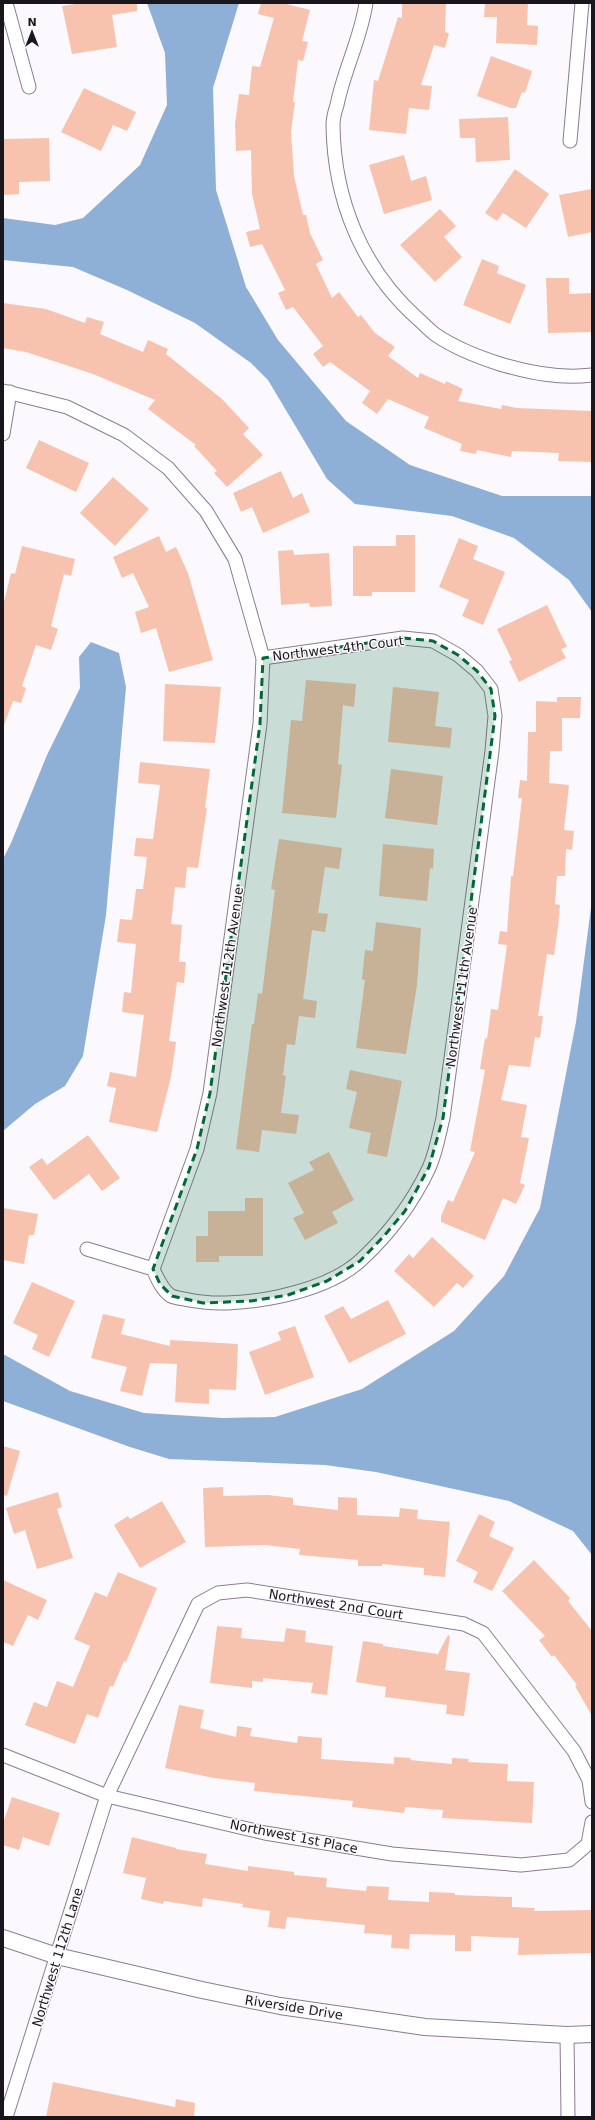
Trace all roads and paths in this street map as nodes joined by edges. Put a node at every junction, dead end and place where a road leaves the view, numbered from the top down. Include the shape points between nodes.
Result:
1 (6, 3) edge
2 (366, 3) edge
3 (582, 3) edge
4 (29, 87) dead end
5 (570, 141) dead end
6 (592, 375) edge
7 (7, 391) edge
8 (3, 434) edge
9 (263, 658) junction
10 (491, 689) joint
11 (87, 1249) dead end
12 (153, 1269) junction
13 (3, 1756) edge
14 (107, 1796) junction
15 (592, 1802) edge
16 (592, 1822) edge
17 (3, 1938) edge
18 (57, 1956) junction
19 (592, 2034) edge
20 (567, 2035) junction
21 (6, 2117) edge
22 (568, 2117) edge

1 - 4 street
2 - 6 street via 363,25 341,83 333,123 335,168 346,210 365,256 399,302 436,335 481,358 528,373 575,377
3 - 5 street
7 - 8 street
7 - 9 street, Northwest 112th Avenue via 67,407 124,435 168,468 206,511 234,559
9 - 10 street, Northwest 4th Court via 404,638 433,641 458,655 477,671
9 - 12 street, Northwest 112th Avenue via 260,724 210,1093 197,1149
10 - 12 street, Northwest 111th Avenue via 495,716 492,751 443,1118 429,1167 405,1211 360,1261 327,1281 288,1294 251,1301 203,1303 172,1296 160,1284
11 - 12 street
13 - 14 street, Northwest 1st Place
14 - 15 street, Northwest 2nd Court via 198,1604 218,1593 247,1590 464,1624 483,1633 574,1751 589,1780
14 - 16 street, Northwest 1st Place via 265,1833 392,1854 521,1865 569,1860 588,1844
14 - 18 street, Northwest 112th Lane
17 - 18 street, Riverside Drive
18 - 20 street, Riverside Drive via 280,2006 424,2027
18 - 21 street, Northwest 112th Lane
19 - 20 street, Riverside Drive
20 - 22 street

